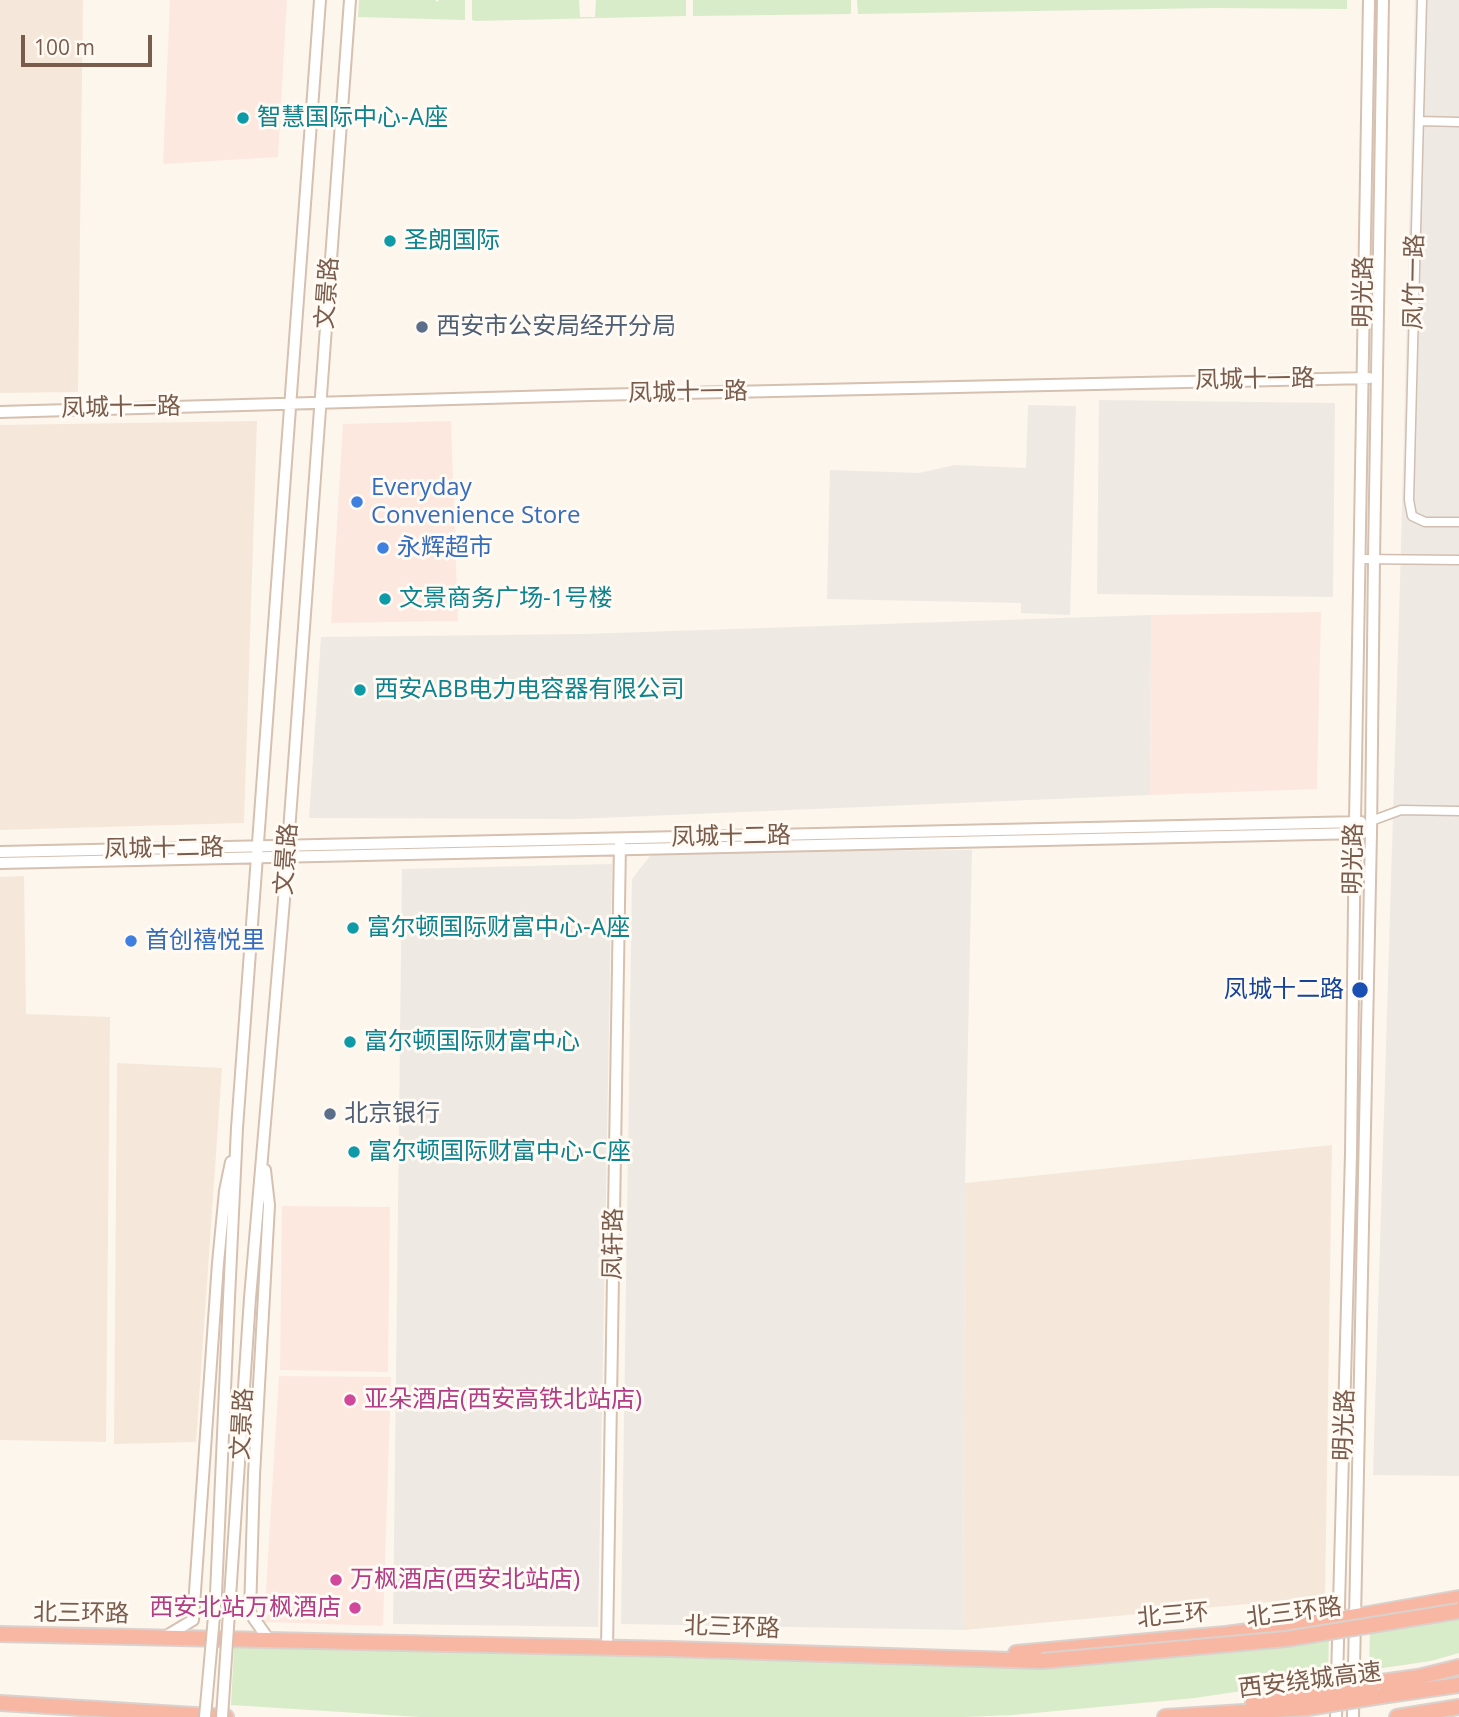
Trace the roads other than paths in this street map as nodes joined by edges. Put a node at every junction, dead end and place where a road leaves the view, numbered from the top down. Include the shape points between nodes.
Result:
1 (320, 0) edge
2 (350, 0) edge
3 (1369, 0) edge
4 (1384, 0) edge
5 (1422, 0) edge
6 (1419, 121) junction
7 (1459, 122) edge
8 (1363, 378) junction
9 (1376, 378) junction
10 (292, 404) junction
11 (320, 404) junction
12 (0, 412) edge
13 (1459, 522) edge
14 (1360, 559) junction
15 (1374, 559) junction
16 (1459, 560) edge
17 (1459, 811) edge
18 (1371, 827) junction
19 (1354, 828) junction
20 (620, 845) junction
21 (287, 850) junction
22 (0, 852) edge
23 (259, 852) junction
24 (0, 863) edge
25 (237, 1128) junction
26 (262, 1146) junction
27 (1459, 1598) edge
28 (1459, 1611) edge
29 (1355, 1616) junction
30 (1340, 1619) junction
31 (0, 1634) edge
32 (163, 1638) junction
33 (269, 1640) junction
34 (607, 1648) junction
35 (972, 1658) junction
36 (1459, 1667) edge
37 (1459, 1685) edge
38 (1378, 1690) junction
39 (0, 1703) edge
40 (1459, 1707) edge
41 (1170, 1716) edge
42 (205, 1717) edge
43 (224, 1717) edge
44 (1336, 1717) edge
45 (1353, 1717) edge
46 (1397, 1717) edge

1 - 10 main road, 文景路
2 - 11 main road, 文景路
3 - 8 main road, 明光路
4 - 9 main road, 明光路
5 - 6 street, 凤竹一路
6 - 7 street
6 - 13 street, 凤竹一路 via 1409,500 1412,516 1425,522
8 - 9 main road, 凤城十一路
8 - 11 main road, 凤城十一路
8 - 14 main road, 明光路
9 - 15 main road, 明光路
10 - 11 main road, 凤城十一路
10 - 12 main road, 凤城十一路
10 - 23 main road, 文景路
11 - 21 main road, 文景路
14 - 15 street
14 - 19 main road, 明光路
15 - 16 street
15 - 18 main road, 明光路
17 - 18 street, 凤城十二路 via 1401,810
18 - 19 main road, 凤城十二路
18 - 29 main road, 明光路
19 - 20 main road, 凤城十二路
19 - 30 main road, 明光路
20 - 21 main road, 凤城十二路
20 - 34 main road, 凤轩路
21 - 23 main road, 凤城十二路
21 - 26 main road, 文景路
22 - 23 main road, 凤城十二路
23 - 24 main road, 凤城十二路
23 - 25 main road, 文景路
25 - 32 main road via 218,1263 193,1620
25 - 42 main road, 文景路, bridge via 216,1594
26 - 33 main road via 269,1205 250,1613
26 - 43 main road, 文景路, bridge
27 - 29 highway, 北三环
28 - 35 highway, 北三环路, bridge via 1286,1639 1042,1661
29 - 30 highway, 北三环
29 - 45 main road, 明光路
30 - 35 highway, 北三环
30 - 44 main road, 明光路
31 - 32 highway, 北三环路
32 - 33 highway, 北三环路
33 - 34 highway, 北三环路
34 - 35 highway, 北三环路
36 - 38 highway
37 - 38 highway, 西安绕城高速
38 - 41 highway, 西安绕城高速, bridge
39 - 43 highway
40 - 46 highway, 西安绕城高速

